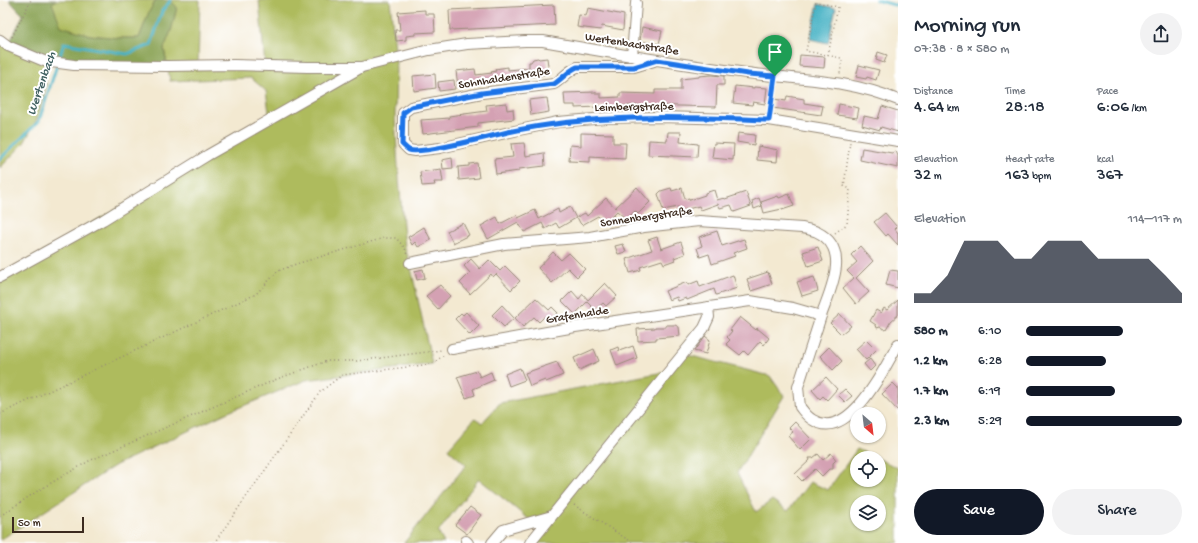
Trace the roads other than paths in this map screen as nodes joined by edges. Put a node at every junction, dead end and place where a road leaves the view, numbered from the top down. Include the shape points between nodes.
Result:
1 (636, 3) dead end
2 (4, 43) edge
3 (632, 56) junction
4 (657, 60) junction
5 (362, 67) junction
6 (898, 100) edge
7 (402, 117) joint
8 (898, 141) edge
9 (410, 262) road end
10 (0, 277) edge
11 (708, 307) junction
12 (820, 316) junction
13 (898, 344) edge
14 (452, 349) road end
15 (552, 516) junction
16 (492, 543) edge
17 (530, 543) edge

1 - 3 street
2 - 5 street via 44,61 74,65 234,64
3 - 4 street, Wertenbachstraße
3 - 5 street, Wertenbachstraße via 543,41 506,41 429,50
4 - 6 street, Wertenbachstraße via 748,74 827,81
4 - 7 street, Sohnhaldenstraße via 634,67 577,67 554,84 482,93 411,107
5 - 10 street via 208,155 103,220
7 - 8 street, Leimbergstraße via 402,144 409,150 416,151 519,130 605,118 769,120
9 - 12 street, Sonnenbergstraße via 504,244 590,237 644,227 699,221 802,228 817,232 827,239 836,257 837,266
11 - 12 street via 750,301 793,308
11 - 14 street, Grafenhalde
11 - 15 street via 709,317 704,328
12 - 13 street via 798,387 800,407 820,424 838,422 855,410 870,391
15 - 16 street via 503,530
15 - 17 street

